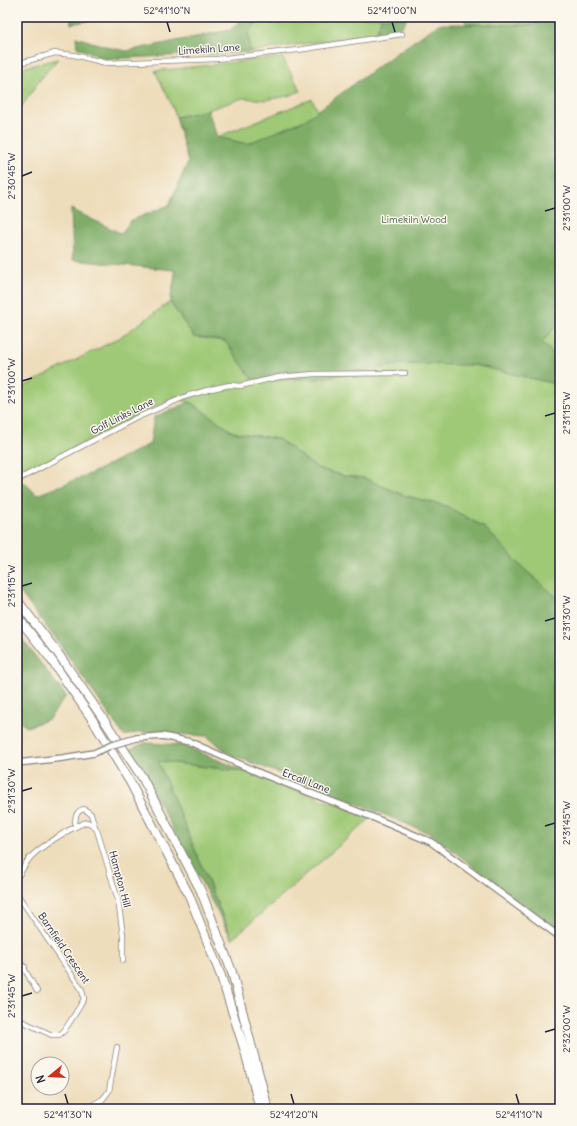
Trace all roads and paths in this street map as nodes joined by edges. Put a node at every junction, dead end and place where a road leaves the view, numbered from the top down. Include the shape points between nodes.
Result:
1 (402, 34) dead end
2 (17, 64) edge
3 (405, 373) dead end
4 (17, 480) edge
5 (17, 600) edge
6 (17, 616) edge
7 (17, 763) edge
8 (74, 827) junction
9 (95, 827) junction
10 (17, 877) edge
11 (17, 894) edge
12 (560, 937) edge
13 (123, 961) dead end
14 (17, 971) edge
15 (37, 991) dead end
16 (17, 1019) edge
17 (117, 1047) dead end
18 (85, 1109) edge
19 (260, 1109) edge
20 (268, 1109) edge

1 - 2 street, Limekiln Lane via 217,59 106,63 55,53
3 - 4 street, Golf Links Lane via 314,374 279,377 240,386 230,385 211,389 187,396 136,418
5 - 20 highway via 102,716 142,778 201,891 232,972
6 - 19 highway via 92,719 130,782 189,895 222,976
7 - 12 street, Ercall Lane, bridge via 94,753 137,738 162,736 190,742 431,842
8 - 9 street via 87,822
8 - 9 street, Hampton Hill via 77,813 84,809 91,814
8 - 10 street via 36,852
9 - 13 street, Hampton Hill via 118,900 123,935
11 - 16 street, Barnfield Crescent via 82,990 84,999 59,1035 52,1035
14 - 15 street via 23,965
17 - 18 street via 109,1091 103,1099

